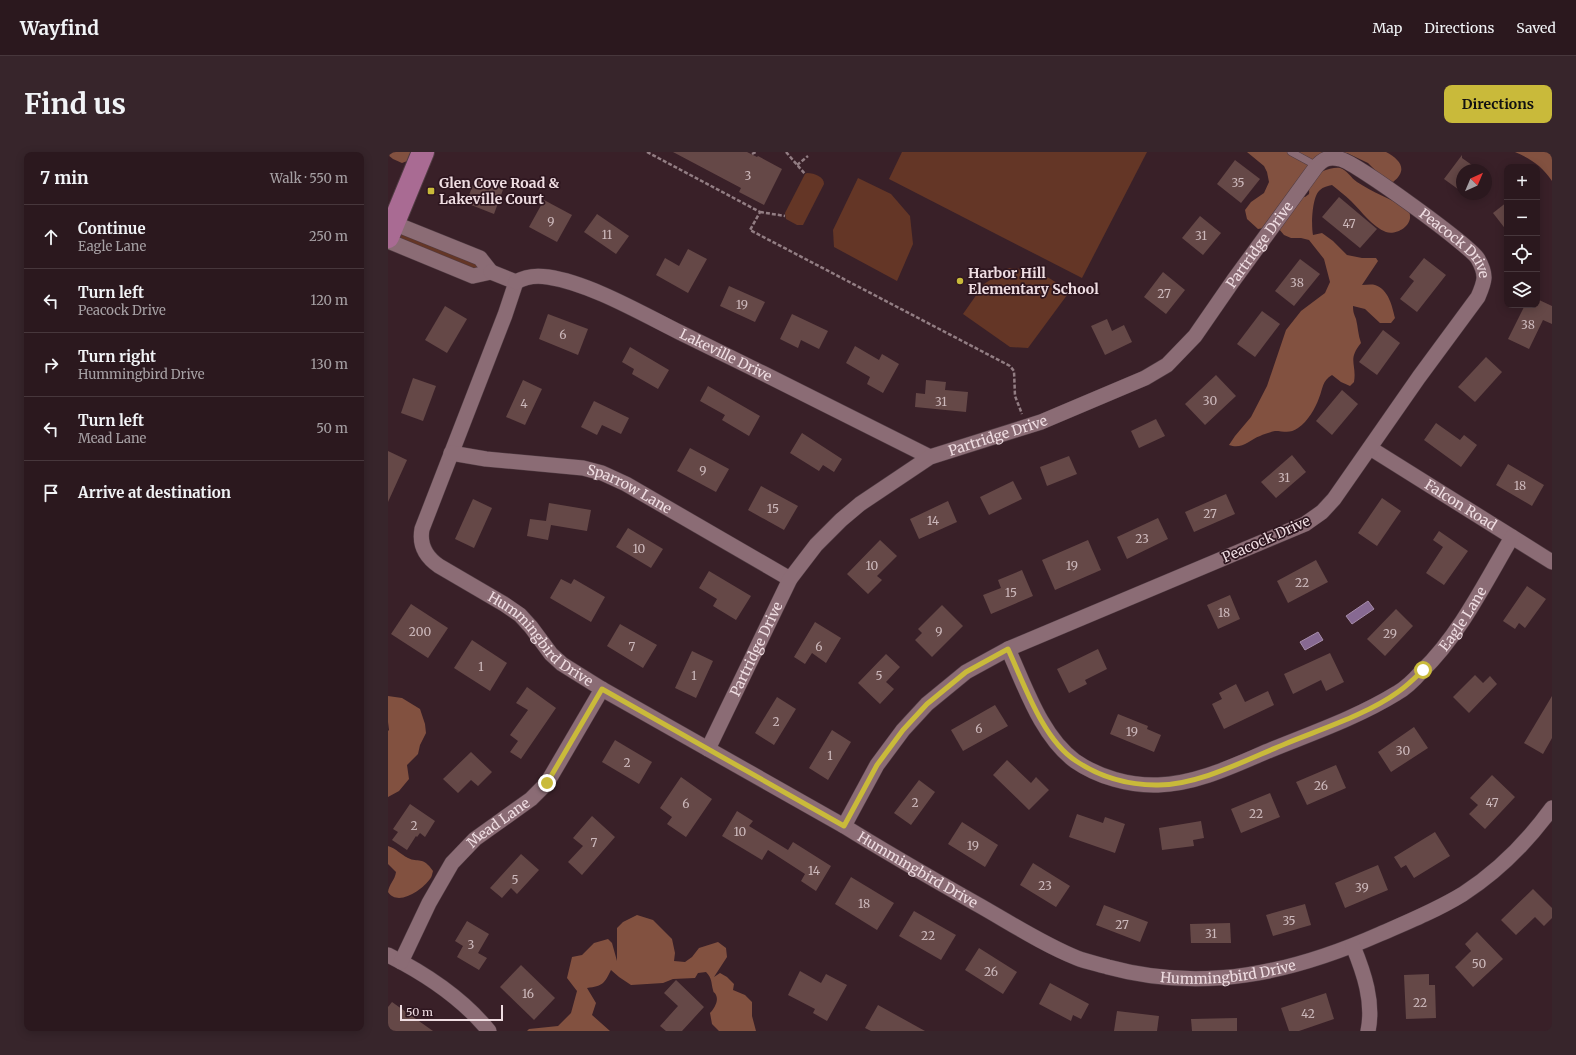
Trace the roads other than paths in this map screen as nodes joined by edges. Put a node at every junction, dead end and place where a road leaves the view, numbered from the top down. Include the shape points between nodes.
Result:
1 (423, 152) edge
2 (1291, 152) edge
3 (1322, 162) junction
4 (389, 231) edge
5 (516, 282) junction
6 (1370, 448) junction
7 (451, 453) junction
8 (930, 457) junction
9 (1512, 537) junction
10 (1552, 562) edge
11 (790, 579) junction
12 (1008, 649) junction
13 (602, 689) junction
14 (708, 749) junction
15 (1552, 808) edge
16 (844, 826) junction
17 (1353, 946) junction
18 (395, 958) edge
19 (489, 1031) edge
20 (1368, 1031) edge

1 - 4 main road
2 - 3 lane
3 - 6 street, Peacock Drive via 1334,158 1346,161 1361,170 1462,243 1478,258 1485,274 1478,296
3 - 8 street, Partridge Drive via 1195,336 1167,365 1145,378 1041,422
4 - 5 street via 480,258 490,272
5 - 7 street, Hummingbird Drive
5 - 8 street, Lakeville Drive via 534,276 548,277 597,292
6 - 9 street, Falcon Road
6 - 12 street, Peacock Drive via 1334,499 1322,512 1305,524
7 - 11 street, Sparrow Lane via 486,459 564,465 602,473 626,484
7 - 13 street, Hummingbird Drive via 422,529 426,554 439,566 520,615 556,659
8 - 11 street, Partridge Drive via 860,504 841,520 816,545
9 - 10 street, Falcon Road
9 - 12 street, Eagle Lane via 1449,640 1423,670 1398,692 1371,708 1326,728 1184,783 1127,783 1103,775 1076,761 1060,748 1042,723
11 - 14 street, Partridge Drive
12 - 16 street, Peacock Drive via 966,672 927,704 903,730 877,765
13 - 14 street, Hummingbird Drive
13 - 18 street, Mead Lane via 547,783 531,799 475,839 452,863
14 - 16 street, Hummingbird Drive
15 - 17 street, Hummingbird Drive via 1536,830 1508,859 1464,893 1427,914
16 - 17 street, Hummingbird Drive via 1047,944 1078,958 1134,974 1185,979 1237,977 1283,968
17 - 20 street via 1367,988 1370,1021
18 - 19 street via 448,993

